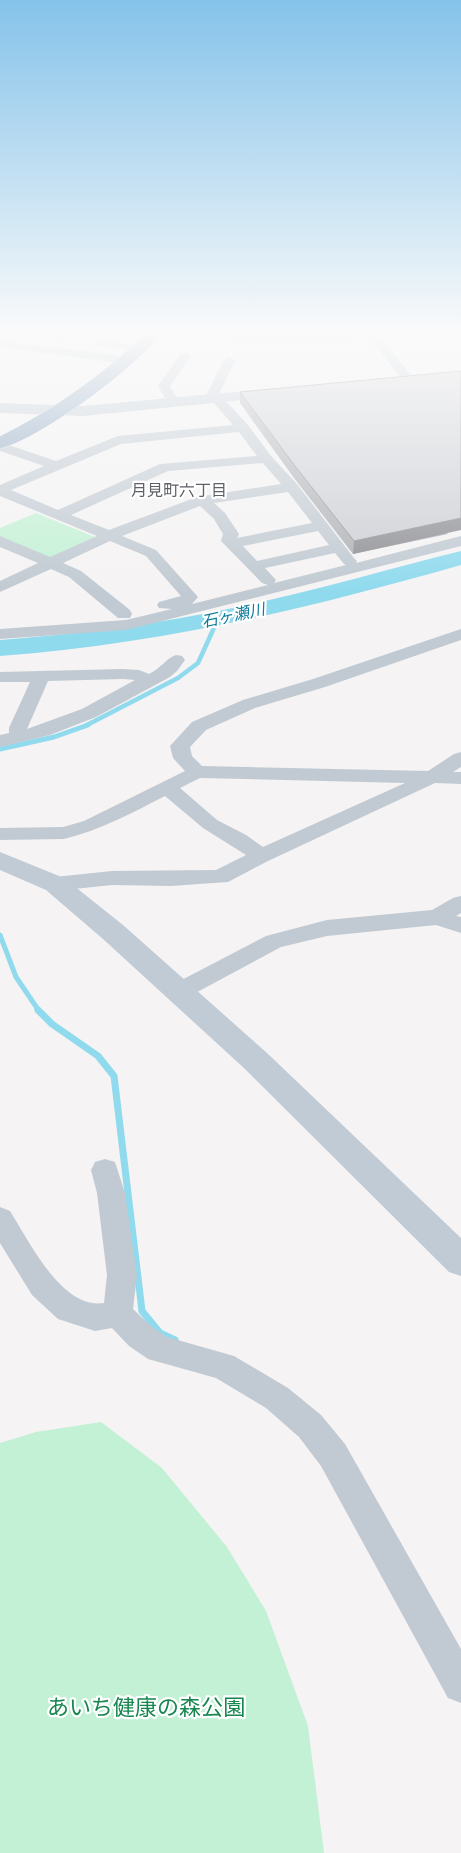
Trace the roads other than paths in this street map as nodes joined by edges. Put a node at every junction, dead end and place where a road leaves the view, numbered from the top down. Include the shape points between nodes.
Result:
1 (33, 420) edge
2 (39, 420) edge
3 (235, 420) edge
4 (243, 428) junction
5 (0, 436) edge
6 (0, 445) edge
7 (266, 459) junction
8 (56, 466) junction
9 (292, 487) junction
10 (0, 491) edge
11 (202, 500) junction
12 (59, 515) junction
13 (322, 526) junction
14 (111, 535) junction
15 (0, 541) edge
16 (461, 541) edge
17 (232, 544) junction
18 (50, 563) junction
19 (254, 566) junction
20 (268, 580) dead end
21 (0, 587) edge
22 (124, 614) junction
23 (0, 623) edge
24 (0, 634) edge
25 (461, 634) edge
26 (176, 660) dead end
27 (41, 676) junction
28 (0, 677) edge
29 (147, 681) junction
30 (9, 740) edge
31 (461, 758) edge
32 (196, 772) junction
33 (433, 777) junction
34 (461, 778) edge
35 (166, 787) junction
36 (0, 834) edge
37 (261, 856) junction
38 (0, 860) edge
39 (55, 884) junction
40 (461, 903) edge
41 (437, 917) junction
42 (461, 926) edge
43 (180, 991) junction
44 (105, 1170) dead end
45 (0, 1219) edge
46 (461, 1261) edge
47 (118, 1314) junction
48 (461, 1685) edge

1 - 5 highway
2 - 6 highway
3 - 4 street
4 - 7 street
4 - 8 street via 118,440
6 - 8 street
7 - 9 street
7 - 12 street via 165,467
8 - 10 street
9 - 11 street
9 - 13 street
10 - 12 street
11 - 14 street
11 - 17 street via 220,516 231,534 229,541
12 - 14 street
13 - 17 street
13 - 19 street via 344,554
14 - 18 street
14 - 22 street via 150,552 190,597 185,601
15 - 18 street
16 - 24 street via 126,625
17 - 19 street
18 - 21 street
18 - 22 street via 75,574
19 - 20 street
22 - 23 street
25 - 32 street via 319,684 249,704 199,726 180,746 183,758
26 - 29 street via 174,666
27 - 28 street
27 - 29 street via 123,674 140,676
27 - 30 street via 18,728
29 - 30 street via 90,713
31 - 33 street
32 - 33 street
32 - 35 street
33 - 34 street
33 - 37 street
35 - 36 street via 92,825 64,834
35 - 37 street via 210,824
37 - 39 street via 220,877 171,880 112,878
38 - 39 street
39 - 43 street
40 - 41 street
41 - 42 street
41 - 43 street via 327,928 274,941
43 - 46 street
44 - 47 street via 122,1275
45 - 47 street via 42,1286 69,1310 94,1318
47 - 48 street via 140,1336 160,1348 223,1366 277,1398 310,1426 333,1455

